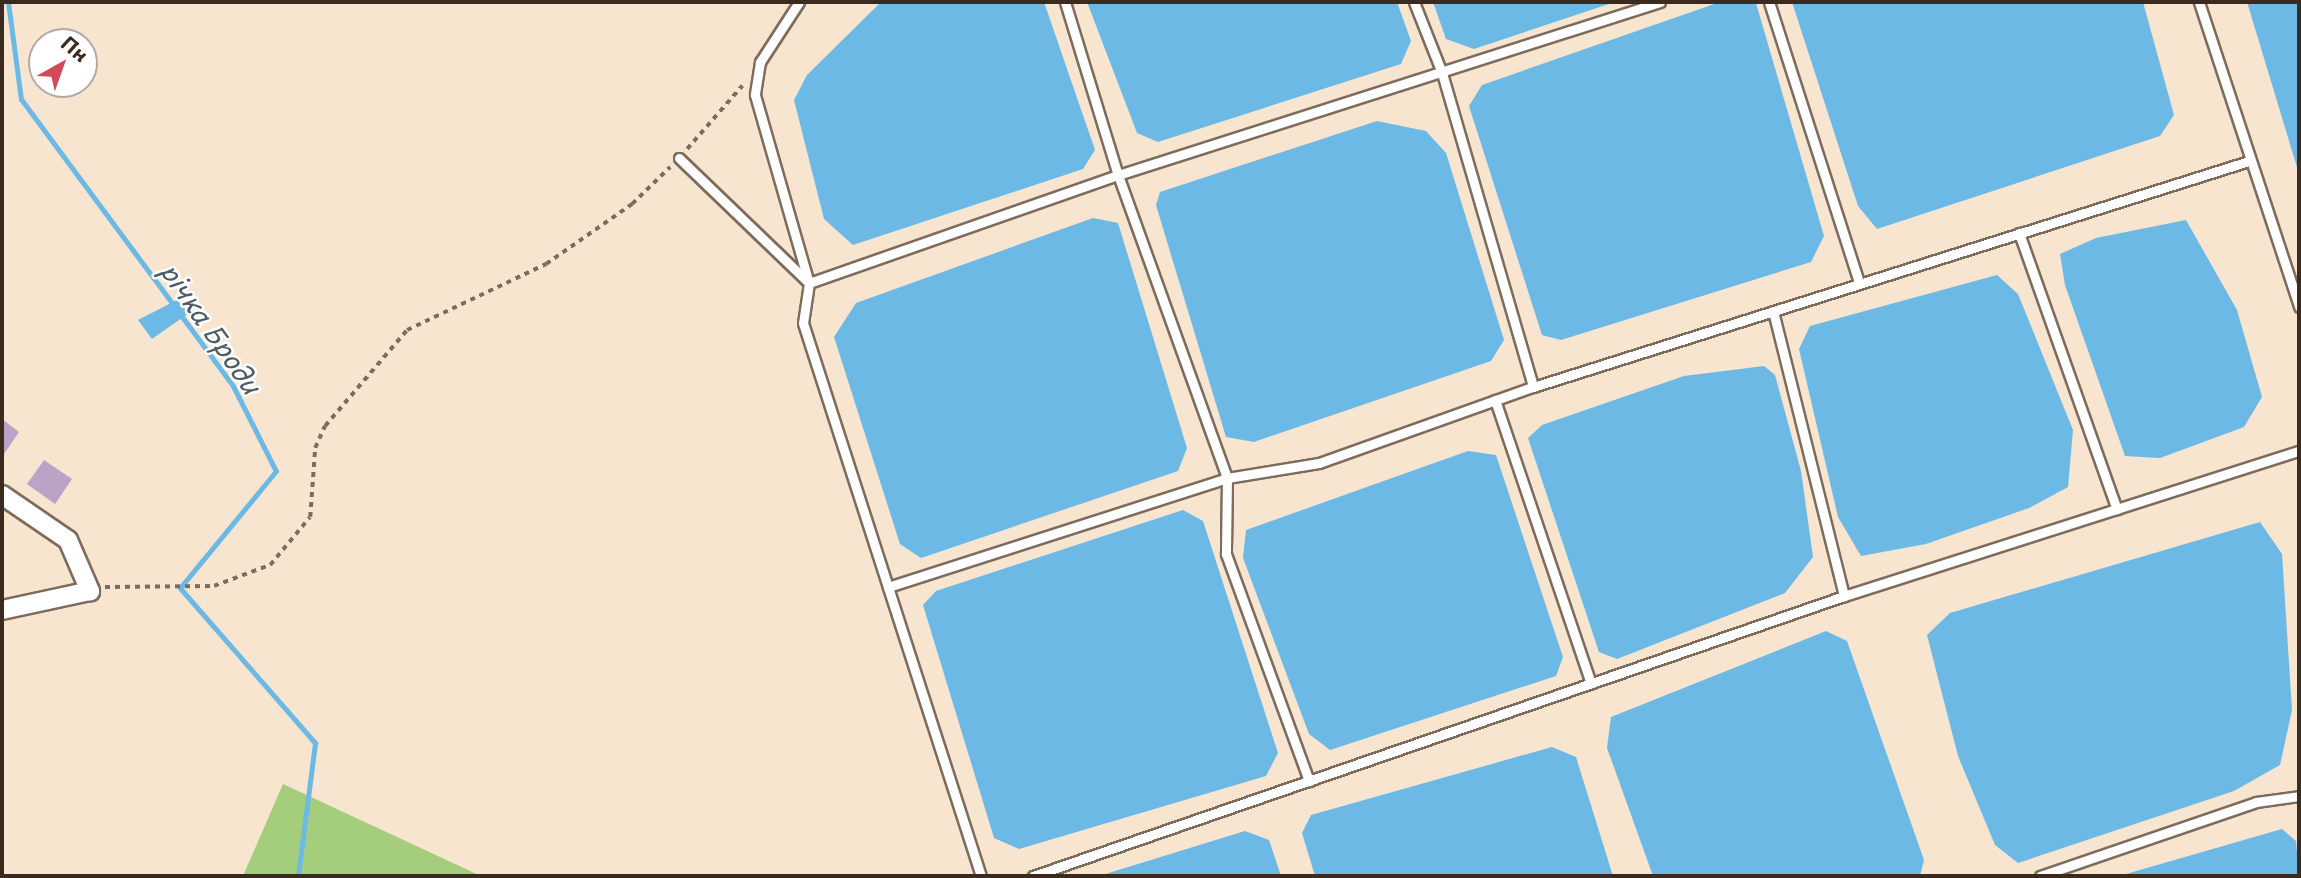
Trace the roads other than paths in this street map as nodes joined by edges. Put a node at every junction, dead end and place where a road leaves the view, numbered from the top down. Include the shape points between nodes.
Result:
1 (799, 2) edge
2 (1065, 2) edge
3 (1414, 2) edge
4 (1660, 2) edge
5 (1769, 2) edge
6 (2199, 2) edge
7 (1443, 73) junction
8 (679, 158) road end
9 (2249, 161) junction
10 (1118, 175) junction
11 (2019, 233) junction
12 (808, 283) junction
13 (1859, 284) junction
14 (2299, 307) edge
15 (1773, 311) junction
16 (1533, 387) junction
17 (1495, 400) junction
18 (2299, 451) edge
19 (1227, 478) junction
20 (2, 495) edge
21 (2117, 509) junction
22 (888, 587) junction
23 (1843, 596) junction
24 (2, 610) edge
25 (1591, 683) junction
26 (1309, 781) junction
27 (2299, 796) edge
28 (981, 876) edge
29 (1033, 876) edge
30 (2040, 876) edge

1 - 12 lane via 760,62 756,109
2 - 10 lane
3 - 7 lane
4 - 7 lane
5 - 13 lane
6 - 9 lane
7 - 10 lane
7 - 16 lane
8 - 12 lane
9 - 11 lane
9 - 14 lane
10 - 12 lane
10 - 19 lane
11 - 13 lane
11 - 21 lane
12 - 22 lane via 803,323
13 - 15 lane
15 - 16 lane
15 - 23 lane
16 - 17 lane
17 - 19 lane via 1320,463
17 - 25 lane
18 - 21 lane
19 - 22 lane
19 - 26 lane via 1226,554
20 - 24 street via 68,540 90,592 39,607
21 - 23 lane
22 - 28 lane
23 - 25 lane
25 - 26 lane
26 - 29 lane
27 - 30 lane via 2256,802

